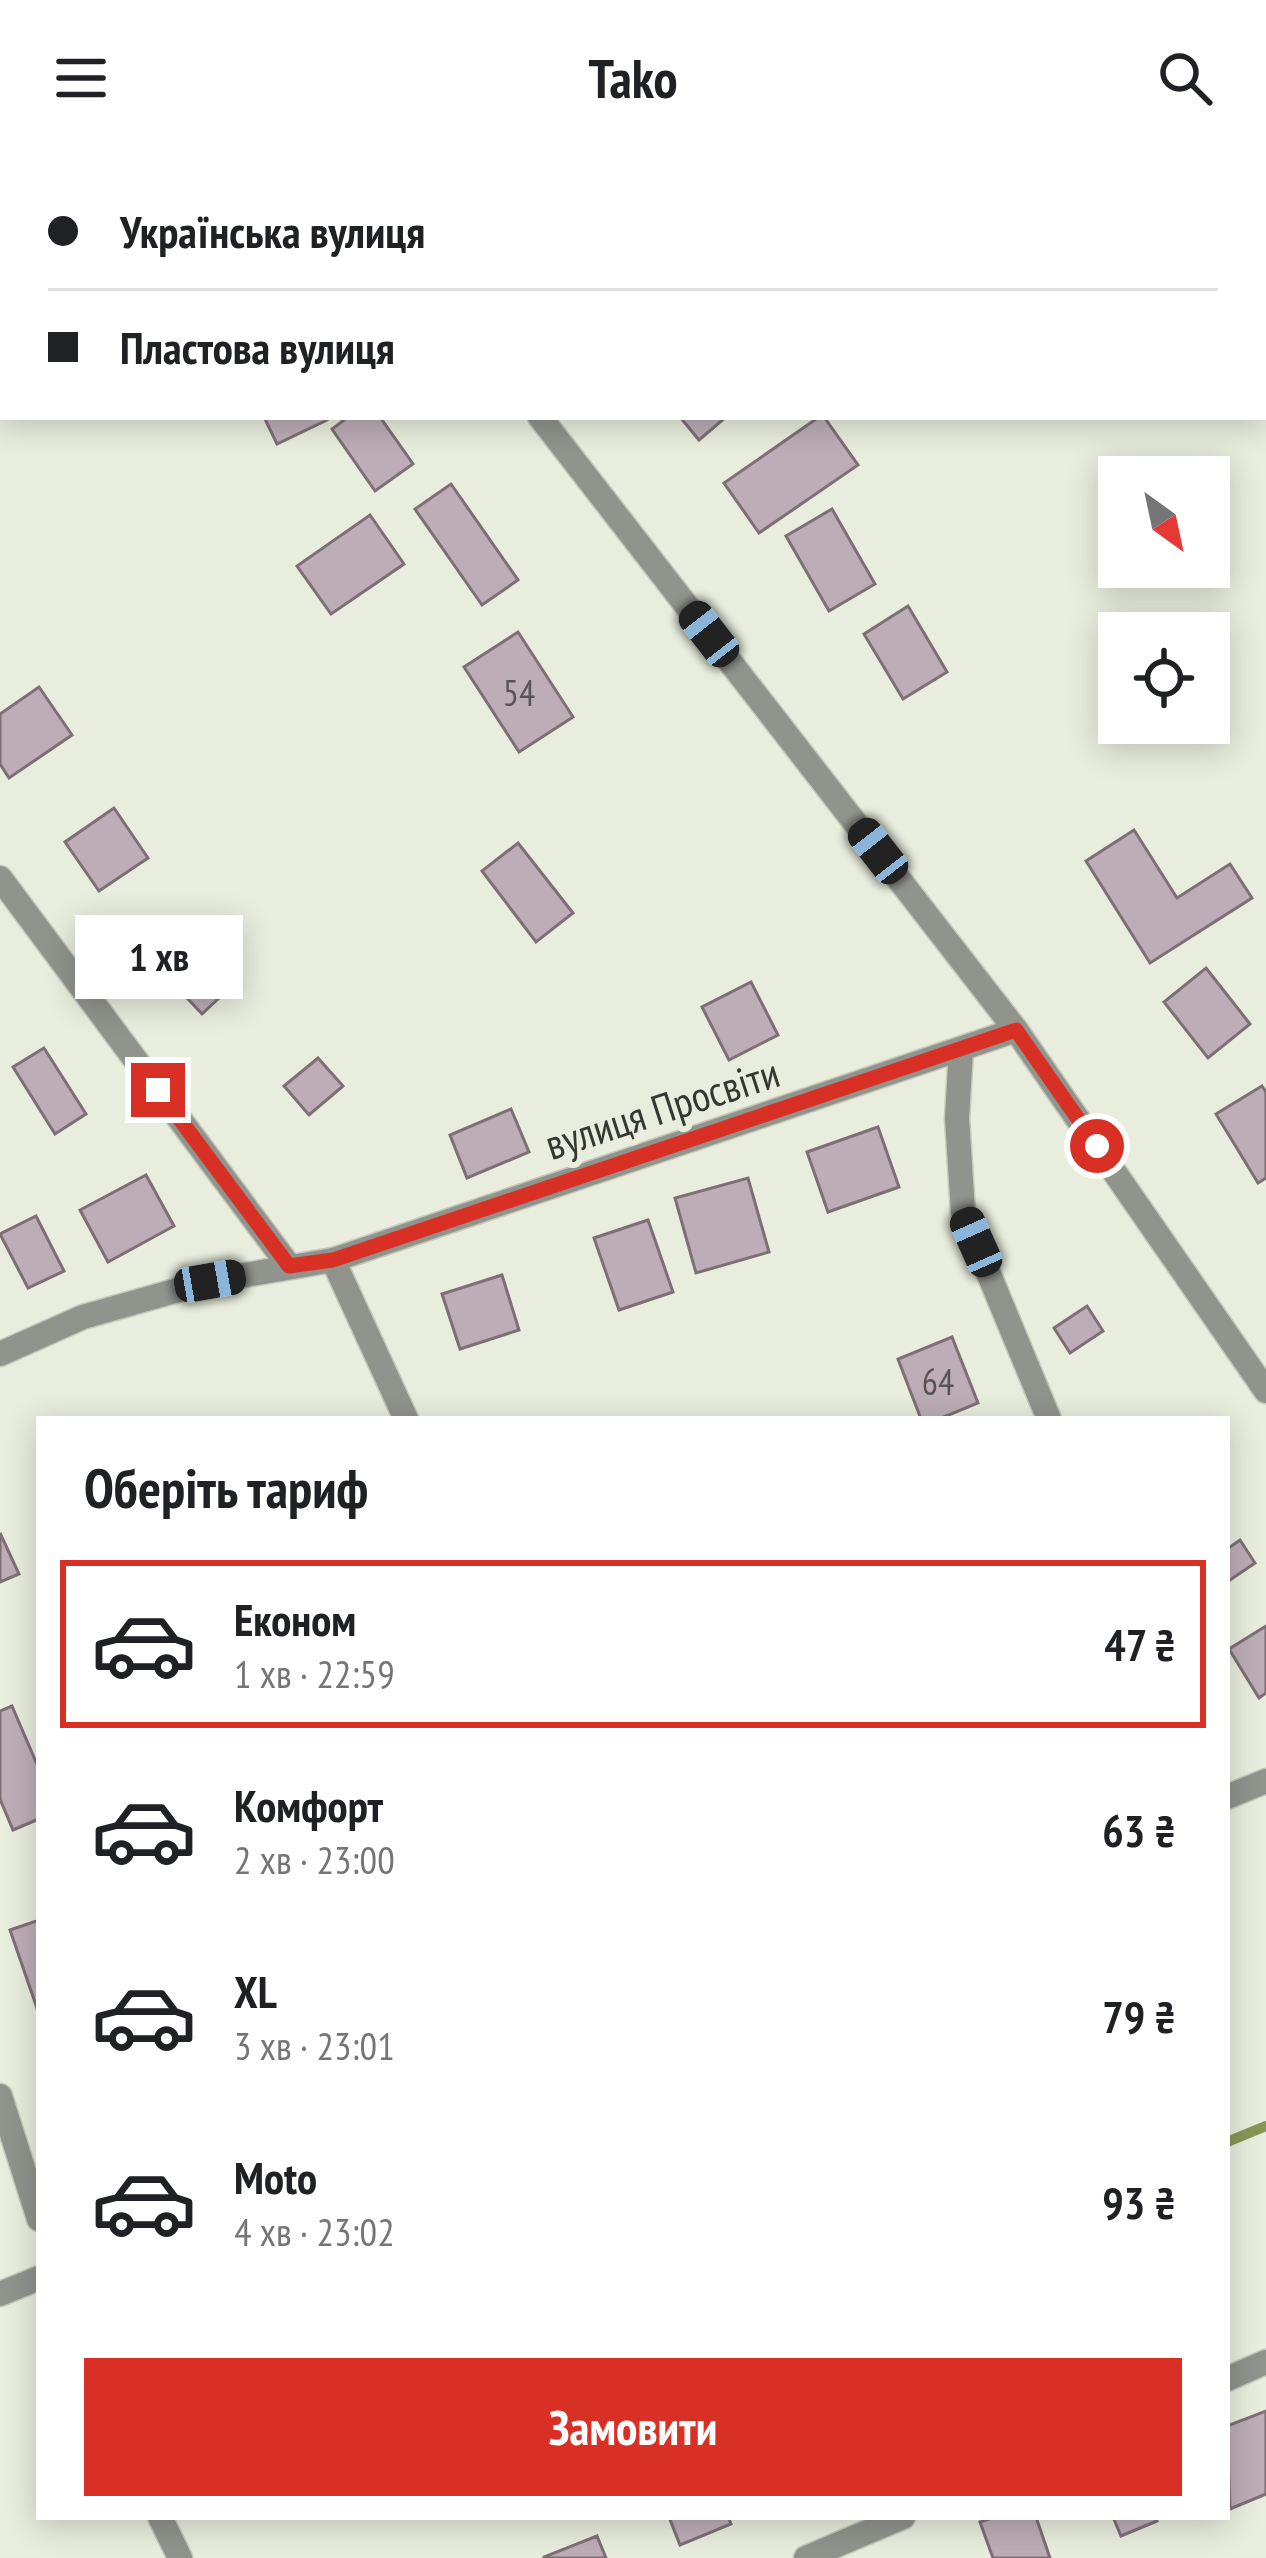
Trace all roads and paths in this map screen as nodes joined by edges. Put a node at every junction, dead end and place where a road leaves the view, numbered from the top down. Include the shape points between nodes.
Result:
1 (542, 420) edge
2 (0, 878) edge
3 (1016, 1030) junction
4 (961, 1049) junction
5 (333, 1260) junction
6 (289, 1266) junction
7 (0, 1354) edge
8 (1266, 1391) edge
9 (405, 1416) edge
10 (1048, 1416) edge
11 (1266, 1781) edge
12 (1230, 1796) edge
13 (0, 2096) edge
14 (36, 2209) edge
15 (36, 2279) edge
16 (0, 2294) edge
17 (1266, 2362) edge
18 (1230, 2377) edge
19 (161, 2520) edge
20 (896, 2520) edge
21 (180, 2558) edge
22 (806, 2558) edge

1 - 3 street
2 - 6 street
3 - 4 street, вулиця Просвіти
3 - 8 street
4 - 5 street, вулиця Просвіти
4 - 10 street via 963,1212
5 - 6 street, вулиця Просвіти
5 - 9 street
6 - 7 street, вулиця Просвіти via 83,1317
11 - 12 street
13 - 14 street
15 - 16 street
17 - 18 street
19 - 21 street
20 - 22 street

